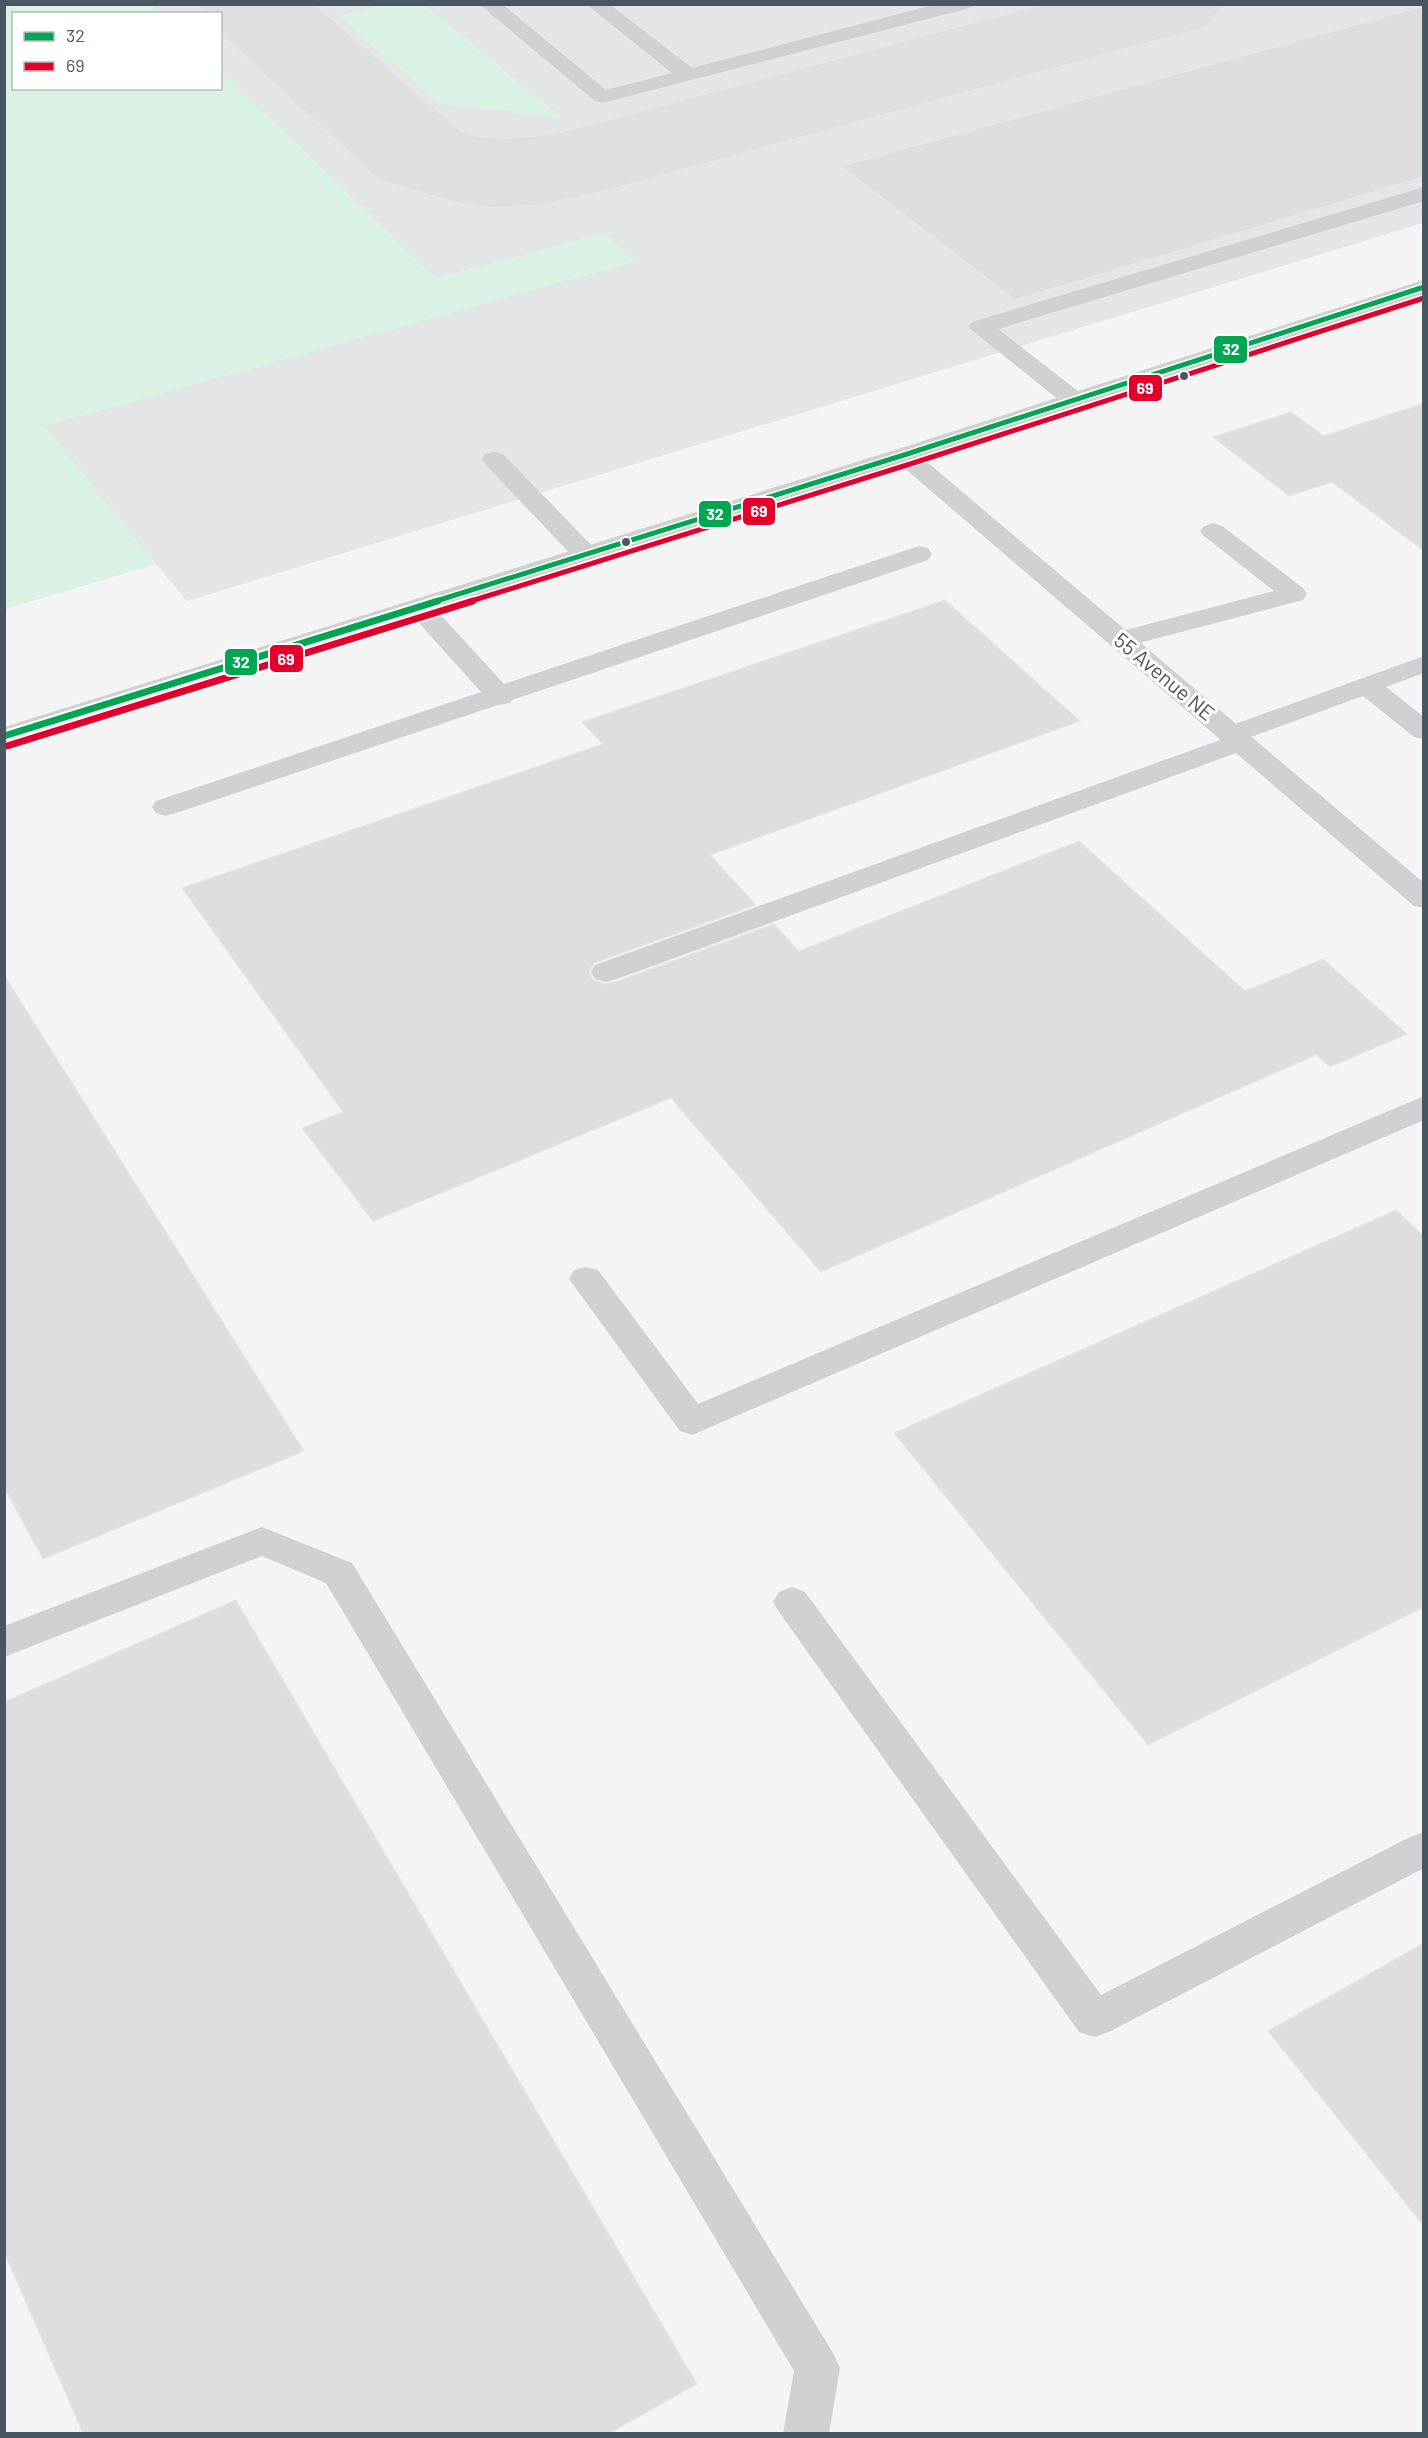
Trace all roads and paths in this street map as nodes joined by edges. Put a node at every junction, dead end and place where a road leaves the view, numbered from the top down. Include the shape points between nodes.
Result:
1 (489, 4) edge
2 (596, 4) edge
3 (963, 4) edge
4 (688, 75) junction
5 (1424, 194) edge
6 (1424, 287) edge
7 (1074, 400) junction
8 (904, 455) junction
9 (494, 459) dead end
10 (1213, 531) dead end
11 (919, 554) dead end
12 (586, 555) junction
13 (418, 607) junction
14 (1120, 640) junction
15 (1424, 664) edge
16 (1366, 685) junction
17 (500, 697) junction
18 (1424, 731) edge
19 (4, 736) edge
20 (1235, 738) junction
21 (166, 807) dead end
22 (1424, 898) edge
23 (606, 972) dead end
24 (1424, 1107) edge
25 (586, 1279) dead end
26 (792, 1602) dead end
27 (4, 1642) edge
28 (1424, 1849) edge
29 (806, 2433) edge

1 - 4 street via 602,97
2 - 4 street
3 - 4 street
5 - 7 street via 980,327
6 - 7 street
7 - 8 street
8 - 12 street
8 - 14 street, 55 Avenue NE
9 - 12 street
10 - 14 street via 1293,594
11 - 17 street
12 - 13 street
13 - 17 street
13 - 19 street
14 - 20 street, 55 Avenue NE
15 - 16 street
16 - 18 street
16 - 20 street
17 - 21 street
20 - 22 street, 55 Avenue NE
20 - 23 street
24 - 25 street via 692,1422
26 - 28 street via 1094,2019
27 - 29 street via 262,1541 339,1573 818,2368

